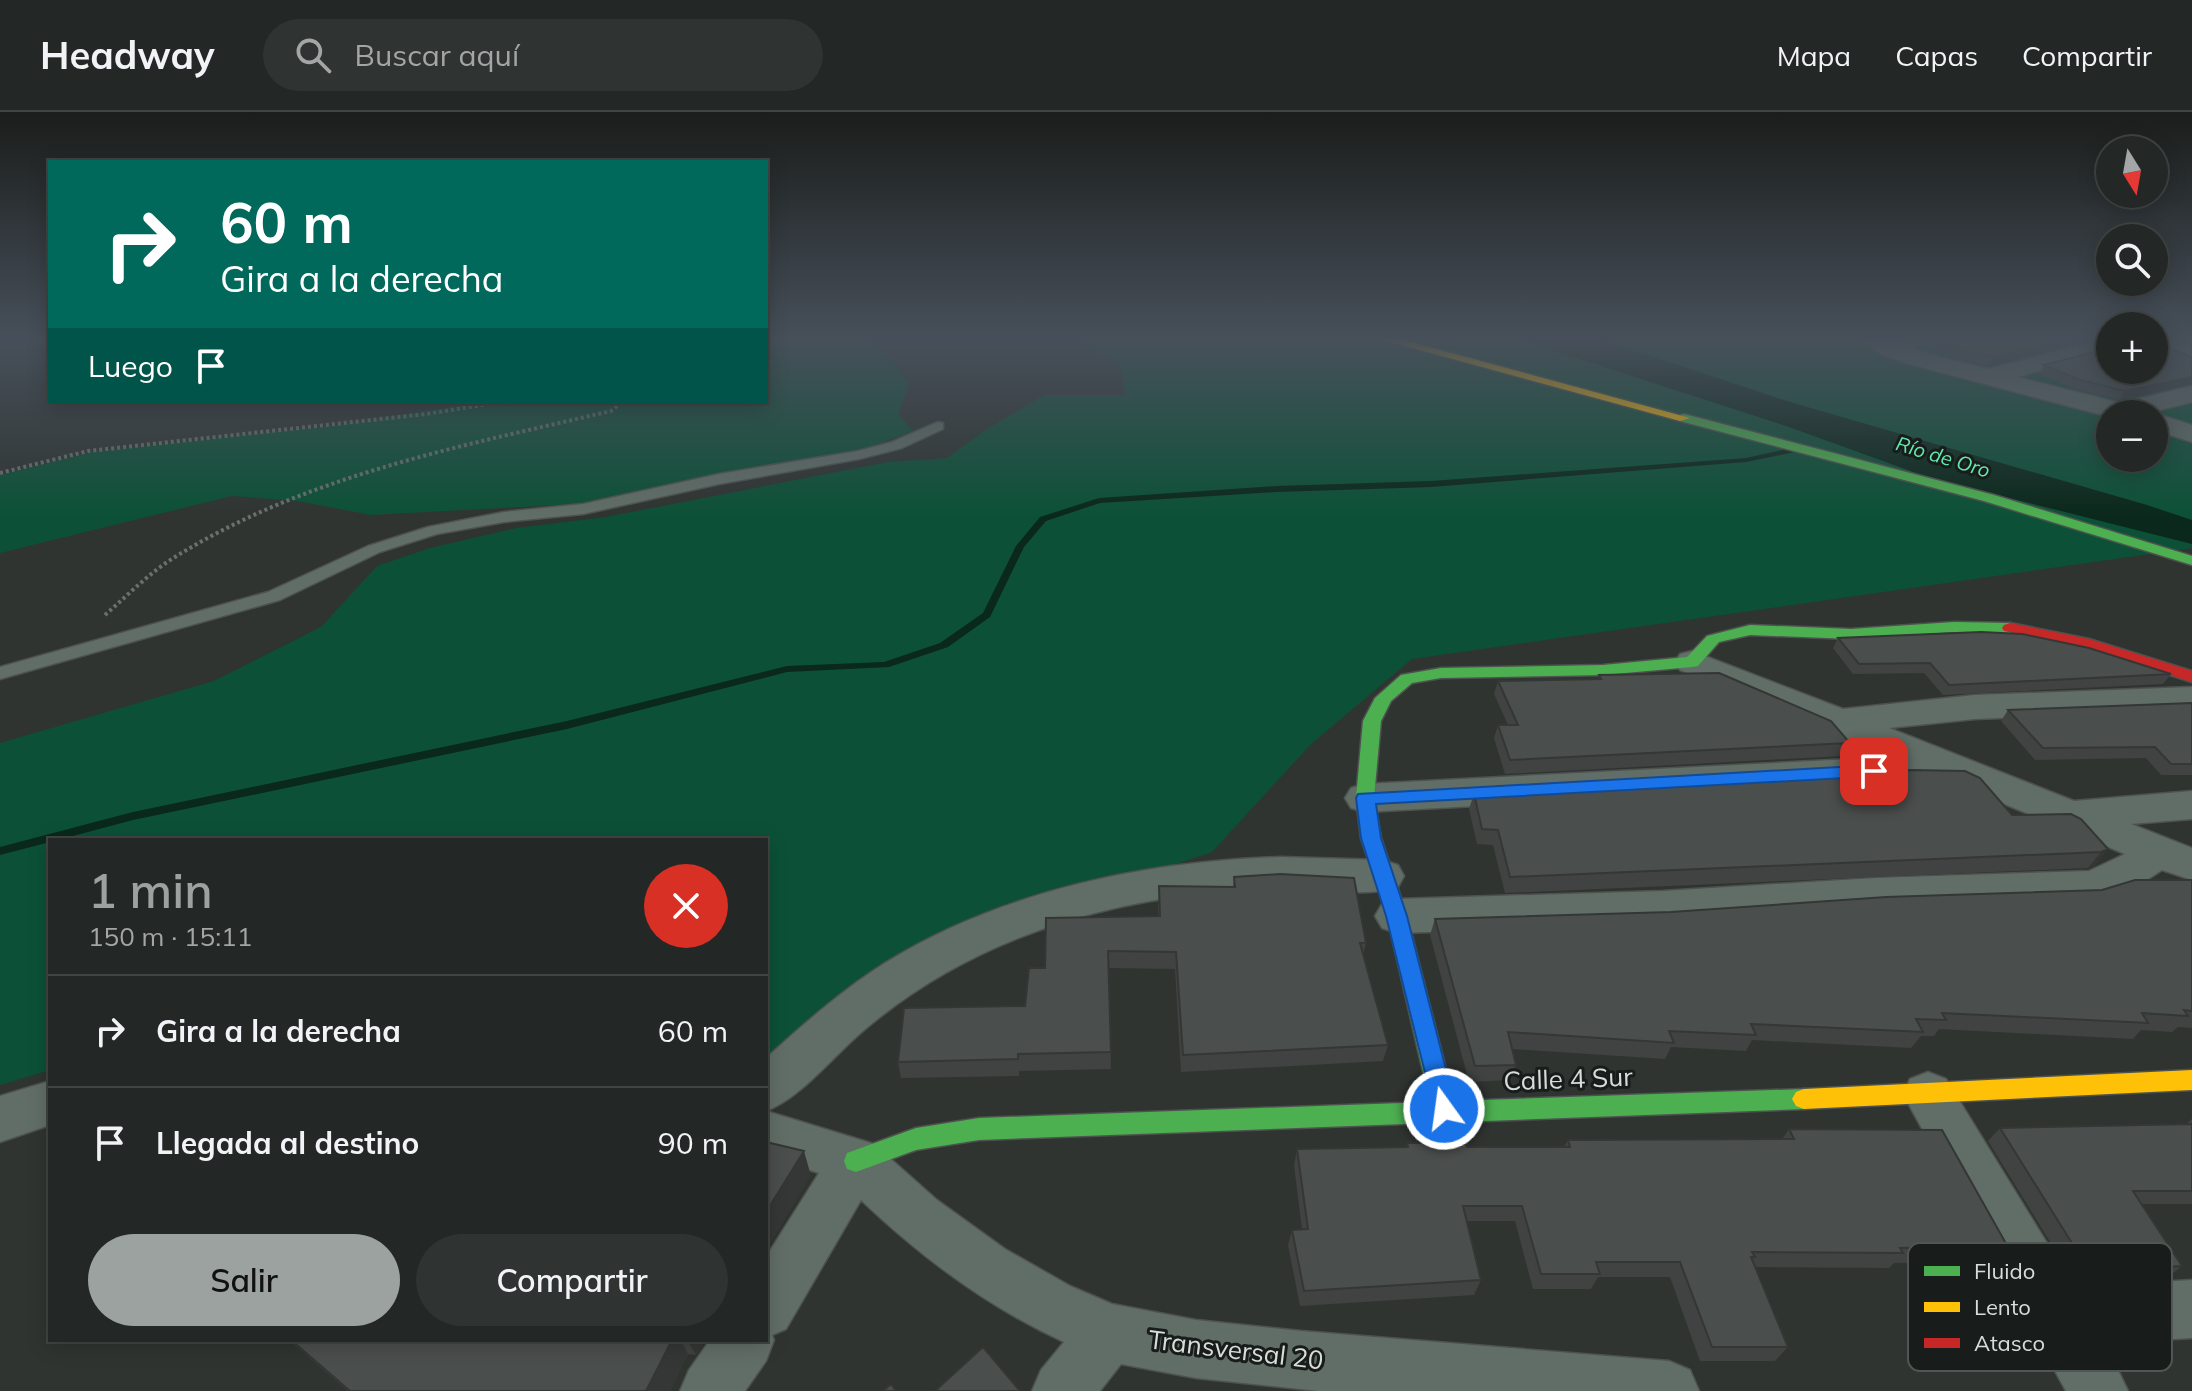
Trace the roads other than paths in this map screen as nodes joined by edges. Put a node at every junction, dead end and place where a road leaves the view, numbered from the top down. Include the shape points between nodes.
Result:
1 (1608, 398) edge
2 (2068, 398) edge
3 (2096, 405) edge
4 (938, 426) dead end
5 (2168, 426) edge
6 (2192, 434) edge
7 (2192, 561) edge
8 (1692, 662) junction
9 (0, 673) edge
10 (2192, 677) edge
11 (2192, 699) edge
12 (1842, 721) junction
13 (1961, 771) junction
14 (1365, 798) junction
15 (2192, 805) edge
16 (2073, 815) junction
17 (2175, 857) edge
18 (1390, 896) junction
19 (2192, 1080) edge
20 (768, 1087) edge
21 (1928, 1094) junction
22 (48, 1104) edge
23 (1444, 1109) junction
24 (0, 1119) edge
25 (768, 1135) edge
26 (856, 1161) junction
27 (2016, 1243) edge
28 (768, 1306) edge
29 (2192, 1309) edge
30 (2172, 1310) edge
31 (1109, 1333) junction
32 (744, 1342) edge
33 (2087, 1371) edge
34 (1653, 1390) edge
35 (710, 1391) edge
36 (1062, 1391) edge
37 (2098, 1391) edge

1 - 7 street via 2079,524
2 - 3 street
4 - 9 lane via 859,455 583,509 434,530 374,549 274,596
5 - 6 street
8 - 10 street via 1705,645 1740,631 1853,634 1964,627 2015,629 2065,639
8 - 12 street
8 - 14 street via 1407,679 1384,698 1372,721
11 - 12 street via 1975,707
12 - 13 street
13 - 14 street
13 - 16 street
14 - 18 street via 1371,838
15 - 16 street
16 - 17 street
17 - 18 street via 2089,887 1663,908
18 - 20 street via 1268,873 1173,881 1066,906 981,934 903,974 828,1030
18 - 23 street
19 - 21 street, Calle 4 Sur
21 - 23 street, Calle 4 Sur
21 - 27 street
22 - 24 street
23 - 26 street, Calle 4 Sur via 931,1133
25 - 26 street
26 - 28 street
26 - 31 street, Transversal 20 via 918,1218 985,1268
29 - 30 street
31 - 34 street, Transversal 20 via 1196,1349
31 - 36 street
32 - 35 street
33 - 37 street

